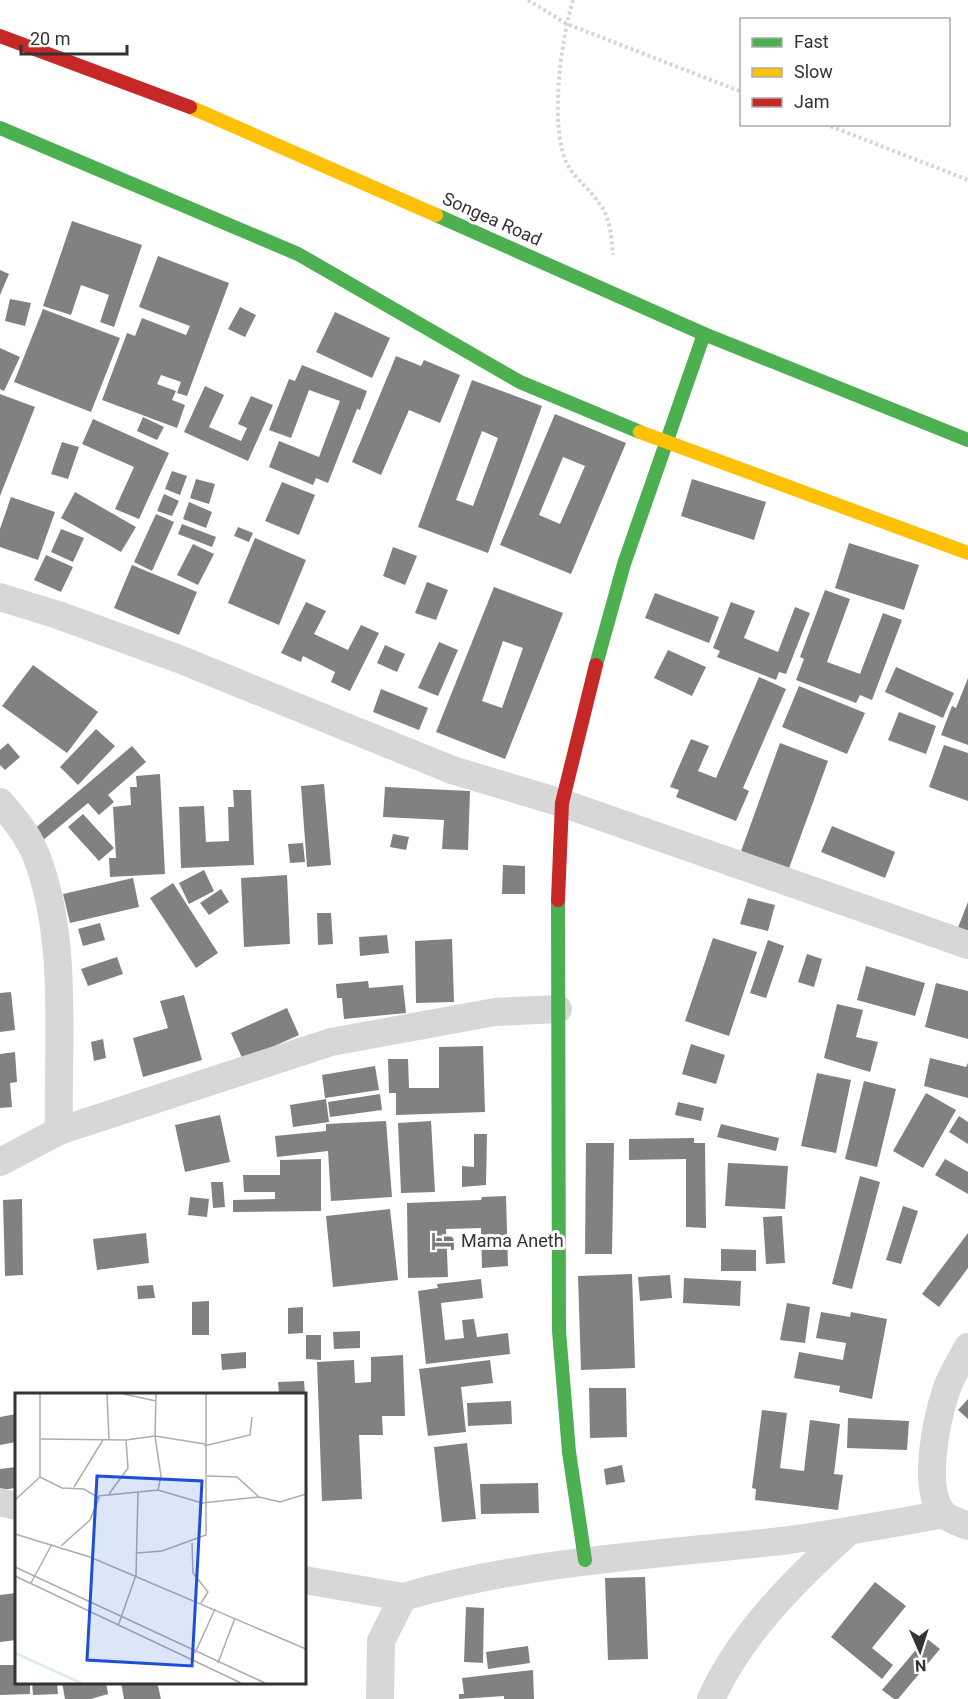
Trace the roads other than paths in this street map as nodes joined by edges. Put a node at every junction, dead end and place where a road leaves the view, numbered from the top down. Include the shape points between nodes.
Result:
1 (0, 36) edge
2 (0, 128) edge
3 (704, 334) junction
4 (968, 440) edge
5 (668, 444) junction
6 (968, 553) edge
7 (0, 597) edge
8 (0, 802) edge
9 (562, 803) junction
10 (968, 945) edge
11 (558, 1009) junction
12 (59, 1131) junction
13 (0, 1162) edge
14 (968, 1347) edge
15 (0, 1502) edge
16 (15, 1506) edge
17 (956, 1520) edge
18 (848, 1532) junction
19 (585, 1560) junction
20 (306, 1580) edge
21 (403, 1597) junction
22 (380, 1699) edge
23 (711, 1699) edge

1 - 3 main road, Songea Road via 216,117
2 - 5 main road via 297,254 520,382
3 - 4 main road, Songea Road
3 - 5 main road
5 - 6 main road
5 - 9 main road via 624,564
7 - 9 street via 190,664 452,770
8 - 12 street via 35,853 54,927 60,1018
9 - 10 street
9 - 11 main road via 556,886
11 - 12 street via 495,1012 331,1042
11 - 19 main road via 559,1331 568,1452
12 - 13 street
14 - 17 street via 947,1387 932,1469 933,1485
15 - 16 street
17 - 18 street
18 - 19 street
18 - 23 street via 809,1568 746,1639
19 - 21 street via 438,1586
20 - 21 street
21 - 22 street via 381,1641

